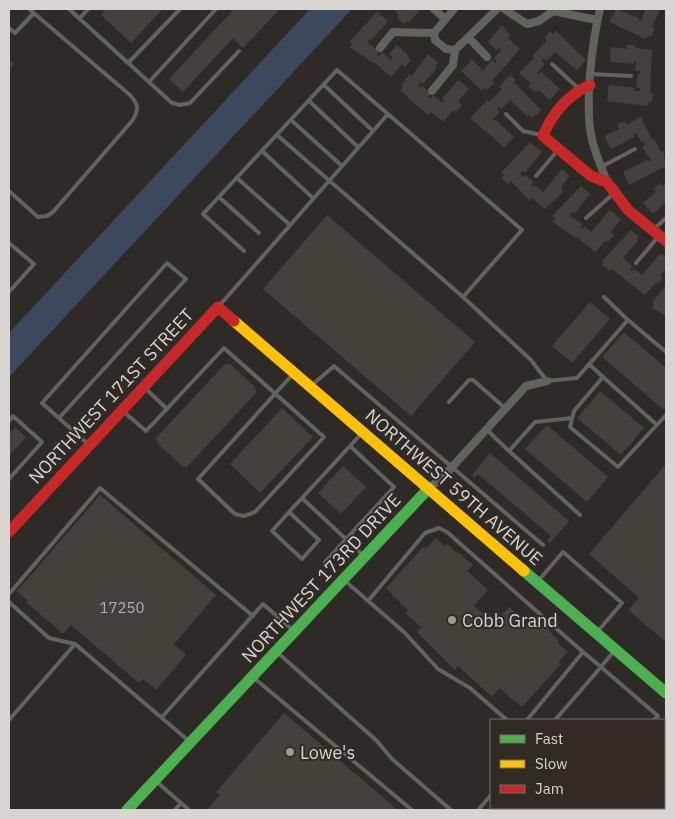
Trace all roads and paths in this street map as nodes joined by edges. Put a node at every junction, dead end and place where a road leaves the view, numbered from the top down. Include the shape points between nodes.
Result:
1 (29, 9) edge
2 (69, 9) edge
3 (88, 9) edge
4 (180, 9) edge
5 (216, 9) edge
6 (434, 9) edge
7 (454, 9) edge
8 (497, 9) edge
9 (504, 9) edge
10 (600, 9) edge
11 (34, 13) junction
12 (80, 18) junction
13 (445, 19) junction
14 (597, 20) junction
15 (9, 28) edge
16 (434, 34) junction
17 (469, 38) junction
18 (380, 48) dead end
19 (454, 50) junction
20 (239, 51) dead end
21 (487, 57) dead end
22 (129, 62) junction
23 (552, 64) dead end
24 (631, 76) dead end
25 (149, 82) junction
26 (587, 83) junction
27 (324, 85) junction
28 (432, 91) dead end
29 (309, 101) junction
30 (388, 114) junction
31 (506, 114) dead end
32 (291, 120) junction
33 (373, 131) junction
34 (277, 135) junction
35 (543, 136) junction
36 (358, 147) junction
37 (635, 149) dead end
38 (558, 150) junction
39 (262, 151) junction
40 (342, 166) junction
41 (601, 167) junction
42 (536, 176) dead end
43 (237, 178) junction
44 (329, 180) junction
45 (607, 182) junction
46 (9, 191) edge
47 (615, 192) junction
48 (219, 197) junction
49 (314, 198) junction
50 (586, 218) dead end
51 (666, 218) edge
52 (290, 225) junction
53 (259, 233) dead end
54 (659, 235) edge
55 (9, 243) edge
56 (244, 251) dead end
57 (636, 263) dead end
58 (9, 292) edge
59 (463, 297) junction
60 (604, 297) dead end
61 (218, 307) junction
62 (628, 320) junction
63 (666, 352) edge
64 (589, 364) junction
65 (294, 372) junction
66 (603, 377) junction
67 (547, 381) junction
68 (311, 386) junction
69 (144, 387) junction
70 (275, 394) junction
71 (449, 402) dead end
72 (167, 409) junction
73 (506, 409) junction
74 (122, 410) junction
75 (666, 415) edge
76 (59, 418) junction
77 (572, 418) junction
78 (9, 421) edge
79 (657, 425) junction
80 (486, 430) junction
81 (363, 432) junction
82 (90, 445) junction
83 (350, 446) junction
84 (509, 451) junction
85 (452, 467) junction
86 (9, 479) edge
87 (429, 488) junction
88 (302, 498) junction
89 (289, 512) junction
90 (580, 515) dead end
91 (9, 532) edge
92 (346, 539) junction
93 (543, 545) dead end
94 (364, 556) junction
95 (325, 562) dead end
96 (343, 579) junction
97 (538, 582) junction
98 (9, 594) edge
99 (368, 601) junction
100 (9, 602) edge
101 (253, 616) junction
102 (294, 631) junction
103 (596, 633) junction
104 (75, 644) junction
105 (616, 649) junction
106 (276, 651) junction
107 (583, 652) junction
108 (601, 667) junction
109 (252, 676) junction
110 (666, 691) edge
111 (658, 716) junction
112 (162, 717) junction
113 (505, 719) edge
114 (528, 719) edge
115 (556, 719) edge
116 (655, 719) edge
117 (662, 719) edge
118 (9, 720) edge
119 (191, 742) junction
120 (155, 780) junction
121 (490, 796) edge
122 (181, 804) junction
123 (127, 810) edge
124 (175, 810) edge
125 (189, 810) edge
126 (412, 810) edge
127 (451, 810) edge
128 (478, 810) edge

1 - 11 lane
2 - 12 lane
3 - 12 lane
4 - 22 lane
5 - 25 lane
6 - 13 street
7 - 13 street
8 - 17 street
9 - 14 street via 527,24 553,11
10 - 14 street
11 - 15 lane via 15,33
11 - 46 lane via 130,96 136,102 138,112 47,216 38,217
12 - 22 lane
13 - 16 street
14 - 26 street
16 - 18 street via 393,32
16 - 19 street via 440,45
17 - 19 street
17 - 21 street
19 - 28 street via 453,65
20 - 25 lane via 190,103 172,103
22 - 25 lane
23 - 26 lane
24 - 26 lane
26 - 35 street via 548,123
26 - 41 street via 591,133
27 - 29 lane
27 - 30 lane via 337,70
27 - 33 lane
29 - 32 lane
29 - 36 lane
30 - 33 lane
30 - 59 lane via 522,230
31 - 35 lane via 523,131
32 - 34 lane
32 - 40 lane
33 - 36 lane
34 - 39 lane
34 - 44 lane
35 - 38 street
36 - 40 lane
37 - 41 lane
38 - 42 lane
38 - 45 street via 591,176
39 - 43 lane
39 - 49 lane
40 - 44 lane
41 - 45 street
43 - 48 lane
43 - 52 lane
44 - 49 lane
44 - 59 lane
45 - 47 street
47 - 50 lane
47 - 54 street via 628,210
48 - 53 lane
48 - 56 lane via 203,214
49 - 52 lane
51 - 54 lane
52 - 61 lane
54 - 57 lane
55 - 58 lane via 34,264
59 - 67 lane via 531,360
60 - 62 lane
61 - 65 street, NORTHWEST 59TH AVENUE
61 - 69 street, NORTHWEST 171ST STREET
62 - 63 lane
62 - 64 lane
64 - 66 lane
64 - 67 lane via 578,378
65 - 68 street, NORTHWEST 59TH AVENUE
65 - 70 lane
66 - 77 lane
66 - 79 lane
67 - 73 street, NORTHWEST 173RD DRIVE via 526,386
68 - 81 street, NORTHWEST 59TH AVENUE
68 - 85 lane via 334,366
69 - 72 lane
69 - 74 street, NORTHWEST 171ST STREET
70 - 70 lane via 324,437 255,512 244,516 235,514 198,479
70 - 72 lane via 224,348
71 - 73 lane via 469,380 473,380
72 - 74 lane via 146,431
73 - 80 street, NORTHWEST 173RD DRIVE
74 - 82 street, NORTHWEST 171ST STREET
75 - 79 lane
76 - 76 lane via 42,403 167,263 186,280
76 - 82 lane
77 - 79 lane via 570,427 618,467
77 - 84 lane via 535,422
78 - 86 lane via 13,416 42,442
80 - 84 lane
80 - 85 street, NORTHWEST 173RD DRIVE
81 - 83 lane
81 - 87 street, NORTHWEST 59TH AVENUE
82 - 91 street, NORTHWEST 171ST STREET
83 - 88 lane
83 - 92 lane via 394,487
84 - 90 lane
85 - 87 street, NORTHWEST 173RD DRIVE
85 - 93 lane
87 - 94 street, NORTHWEST 173RD DRIVE
87 - 97 street, NORTHWEST 59TH AVENUE
88 - 89 lane
88 - 92 lane
89 - 89 lane via 319,540 302,559 272,531
92 - 94 lane
92 - 95 lane
94 - 96 street, NORTHWEST 173RD DRIVE
96 - 99 lane
96 - 102 street, NORTHWEST 173RD DRIVE
97 - 103 street, NORTHWEST 59TH AVENUE
97 - 103 lane via 563,552 622,604
98 - 101 lane via 100,488
99 - 107 lane via 425,533 439,528 448,532
99 - 113 lane via 404,632 438,669 470,688
100 - 104 lane via 49,638
101 - 102 lane via 263,604
101 - 112 lane
102 - 106 street, NORTHWEST 173RD DRIVE
103 - 105 street, NORTHWEST 59TH AVENUE
104 - 112 lane
104 - 118 lane
105 - 108 lane
105 - 110 street, NORTHWEST 59TH AVENUE
106 - 109 street, NORTHWEST 173RD DRIVE
106 - 127 lane
107 - 108 lane
107 - 114 lane
108 - 111 lane
108 - 115 lane
109 - 119 street, NORTHWEST 173RD DRIVE
109 - 126 lane
111 - 116 lane
111 - 117 lane
112 - 119 lane
119 - 120 street, NORTHWEST 173RD DRIVE
120 - 122 lane
120 - 123 street, NORTHWEST 173RD DRIVE
121 - 128 lane
122 - 124 lane
122 - 125 lane

